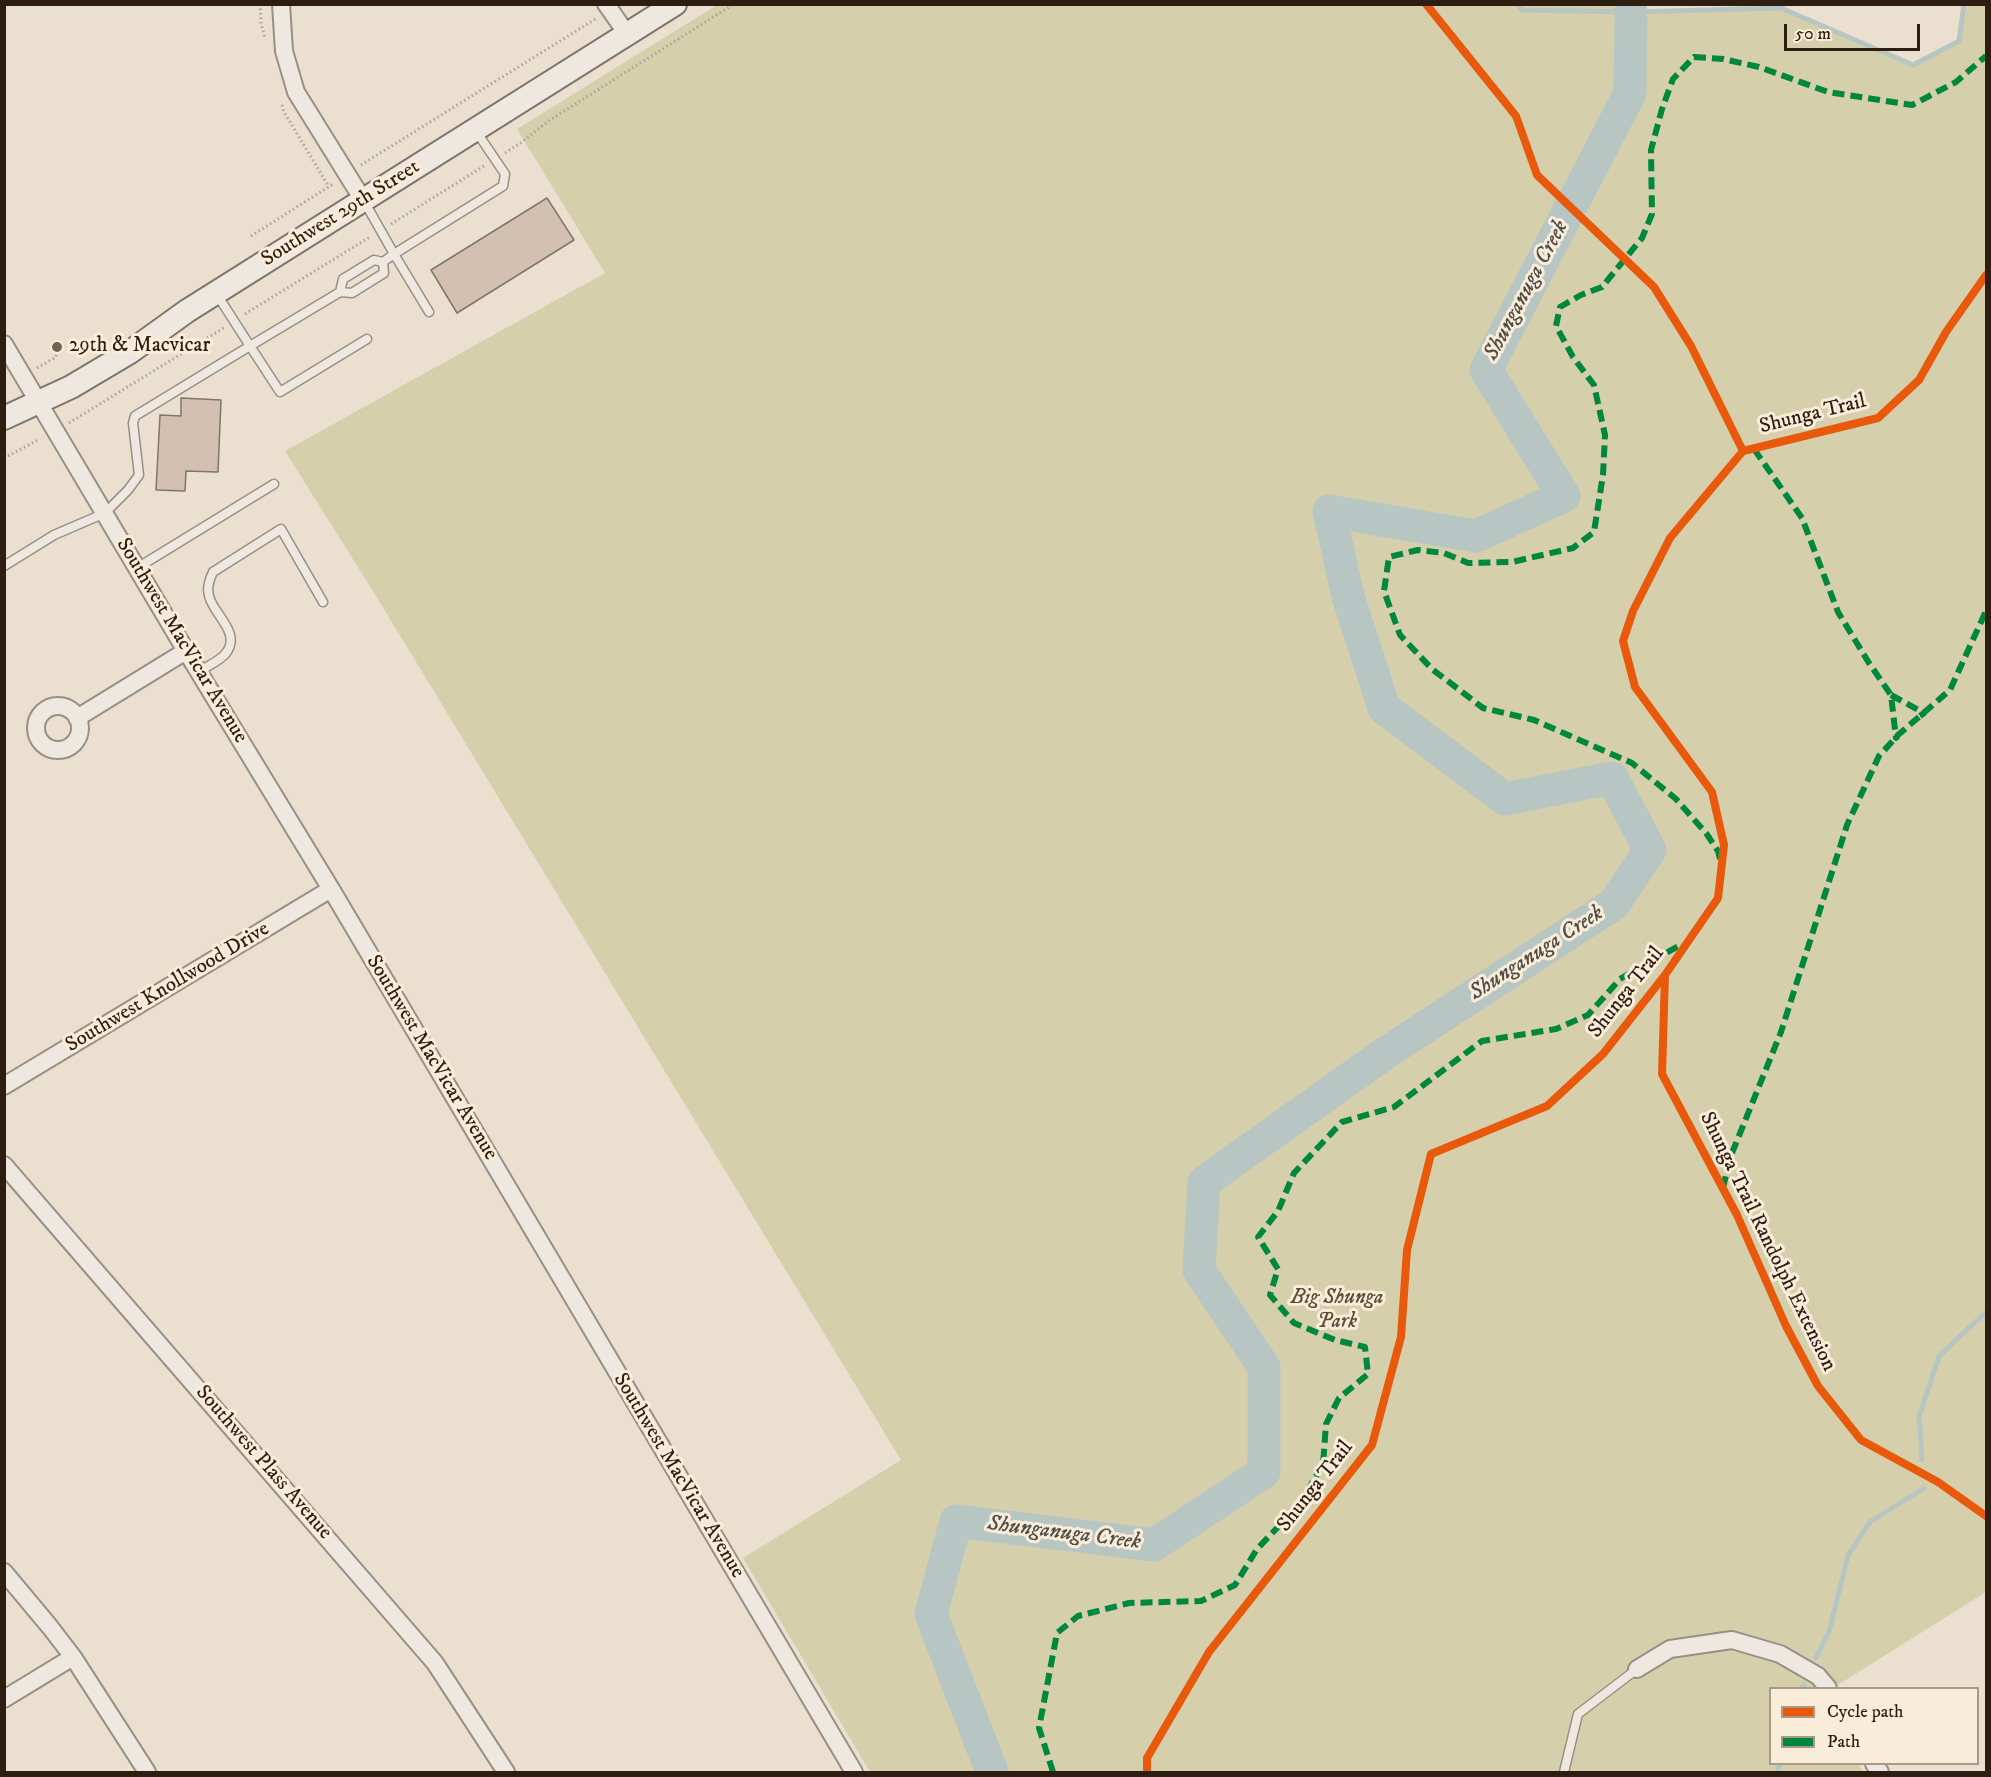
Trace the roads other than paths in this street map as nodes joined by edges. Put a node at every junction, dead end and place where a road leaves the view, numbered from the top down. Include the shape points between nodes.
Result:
1 (281, 4) edge
2 (675, 4) edge
3 (608, 7) edge
4 (627, 34) junction
5 (475, 130) junction
6 (363, 200) junction
7 (394, 254) junction
8 (383, 262) junction
9 (340, 292) junction
10 (216, 293) junction
11 (429, 312) dead end
12 (367, 339) dead end
13 (4, 344) edge
14 (250, 346) junction
15 (40, 402) junction
16 (4, 418) edge
17 (274, 484) dead end
18 (105, 513) junction
19 (4, 566) edge
20 (137, 568) junction
21 (323, 602) dead end
22 (186, 651) junction
23 (199, 672) junction
24 (77, 718) dead end
25 (331, 889) junction
26 (4, 1086) edge
27 (4, 1165) edge
28 (4, 1572) edge
29 (72, 1657) junction
30 (1637, 1669) joint
31 (1826, 1687) edge
32 (4, 1699) edge
33 (147, 1773) edge
34 (506, 1773) edge
35 (854, 1773) edge
36 (1564, 1773) edge

1 - 6 street via 284,51 296,92
2 - 4 main road, Southwest 29th Street
3 - 4 street
4 - 5 main road, Southwest 29th Street
5 - 6 main road, Southwest 29th Street
5 - 7 lane via 505,174 504,186
6 - 7 lane
6 - 10 main road, Southwest 29th Street
7 - 8 lane
7 - 11 lane
8 - 9 lane via 374,260 343,279
8 - 9 lane via 384,273 352,293
9 - 14 lane
10 - 14 lane
10 - 15 main road, Southwest 29th Street via 130,352
12 - 14 lane via 280,392
13 - 15 street, Southwest MacVicar Avenue
14 - 18 lane via 135,416 140,475
15 - 16 main road, Southwest 29th Street
15 - 18 street, Southwest MacVicar Avenue
17 - 20 lane
18 - 19 lane via 54,535
18 - 20 street, Southwest MacVicar Avenue
20 - 22 street, Southwest MacVicar Avenue
21 - 23 lane via 281,529 213,572 208,583 210,598 230,633 230,646
22 - 23 street, Southwest MacVicar Avenue
22 - 24 street
23 - 25 street, Southwest MacVicar Avenue
25 - 26 street, Southwest Knollwood Drive
25 - 35 street, Southwest MacVicar Avenue
27 - 34 street, Southwest Plass Avenue via 435,1663
28 - 29 street
29 - 32 street
29 - 33 street
30 - 31 street via 1670,1649 1732,1640 1779,1654 1818,1676
30 - 36 lane via 1578,1714

